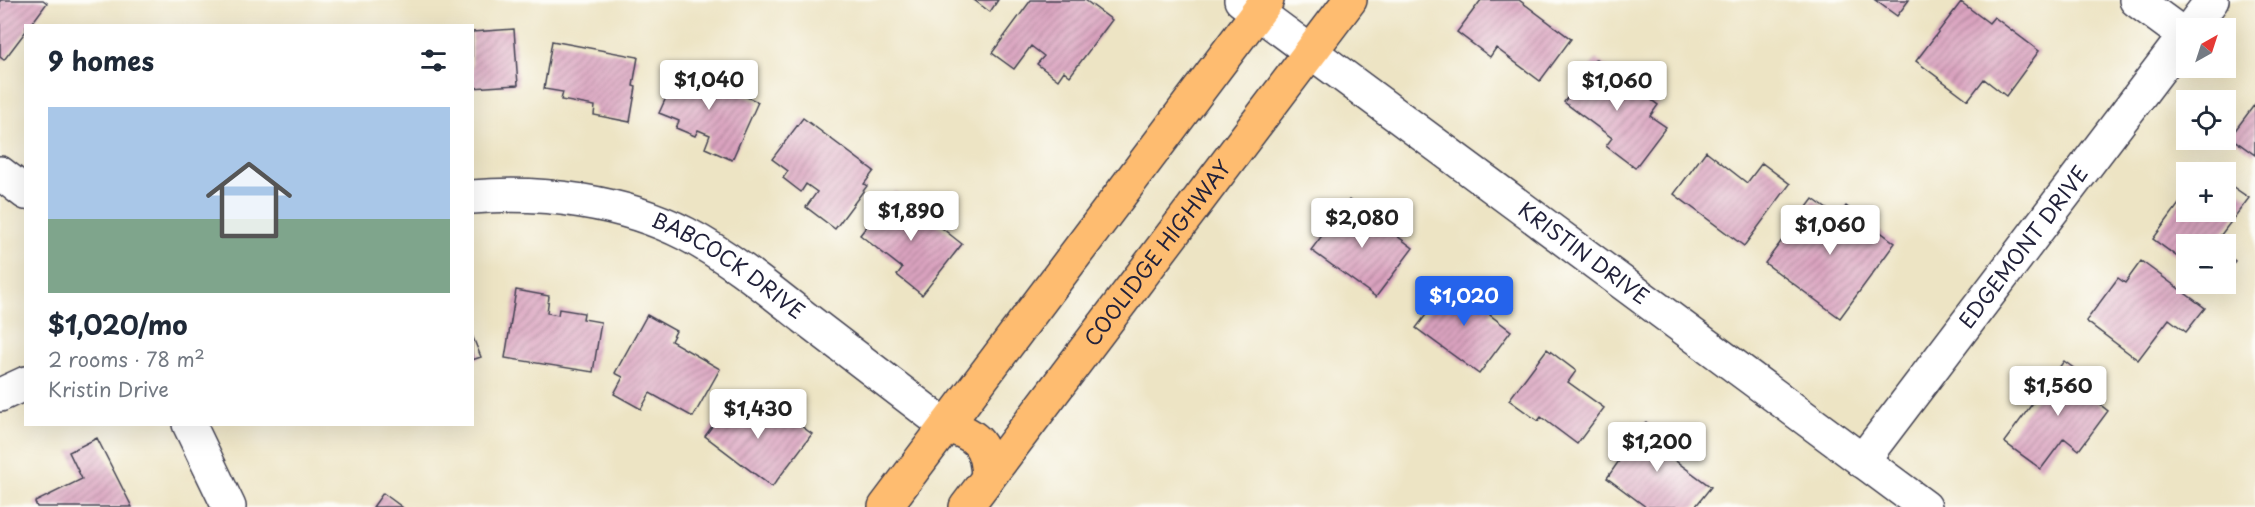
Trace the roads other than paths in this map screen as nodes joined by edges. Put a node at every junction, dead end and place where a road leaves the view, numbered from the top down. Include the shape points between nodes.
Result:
1 (1350, 0) edge
2 (2136, 0) edge
3 (2212, 0) edge
4 (1255, 4) edge
5 (2198, 18) edge
6 (2176, 25) edge
7 (2176, 48) edge
8 (1311, 51) junction
9 (0, 173) edge
10 (24, 191) edge
11 (474, 197) edge
12 (24, 384) edge
13 (0, 395) edge
14 (190, 426) edge
15 (946, 426) junction
16 (1862, 461) junction
17 (988, 478) junction
18 (229, 507) edge
19 (885, 507) edge
20 (966, 507) edge
21 (1925, 507) edge

1 - 8 main road, COOLIDGE HIGHWAY
2 - 6 street
3 - 5 street, EDGEMONT DRIVE
4 - 8 street, KRISTIN DRIVE
4 - 15 main road
7 - 16 street, EDGEMONT DRIVE
8 - 16 street, KRISTIN DRIVE
8 - 17 main road, COOLIDGE HIGHWAY
9 - 10 street
11 - 15 street, BABCOCK DRIVE via 541,196 600,205 685,233 764,286
12 - 13 street
14 - 18 street
15 - 17 main road via 962,430 982,446
15 - 19 main road
16 - 21 street, KRISTIN DRIVE
17 - 20 main road, COOLIDGE HIGHWAY

